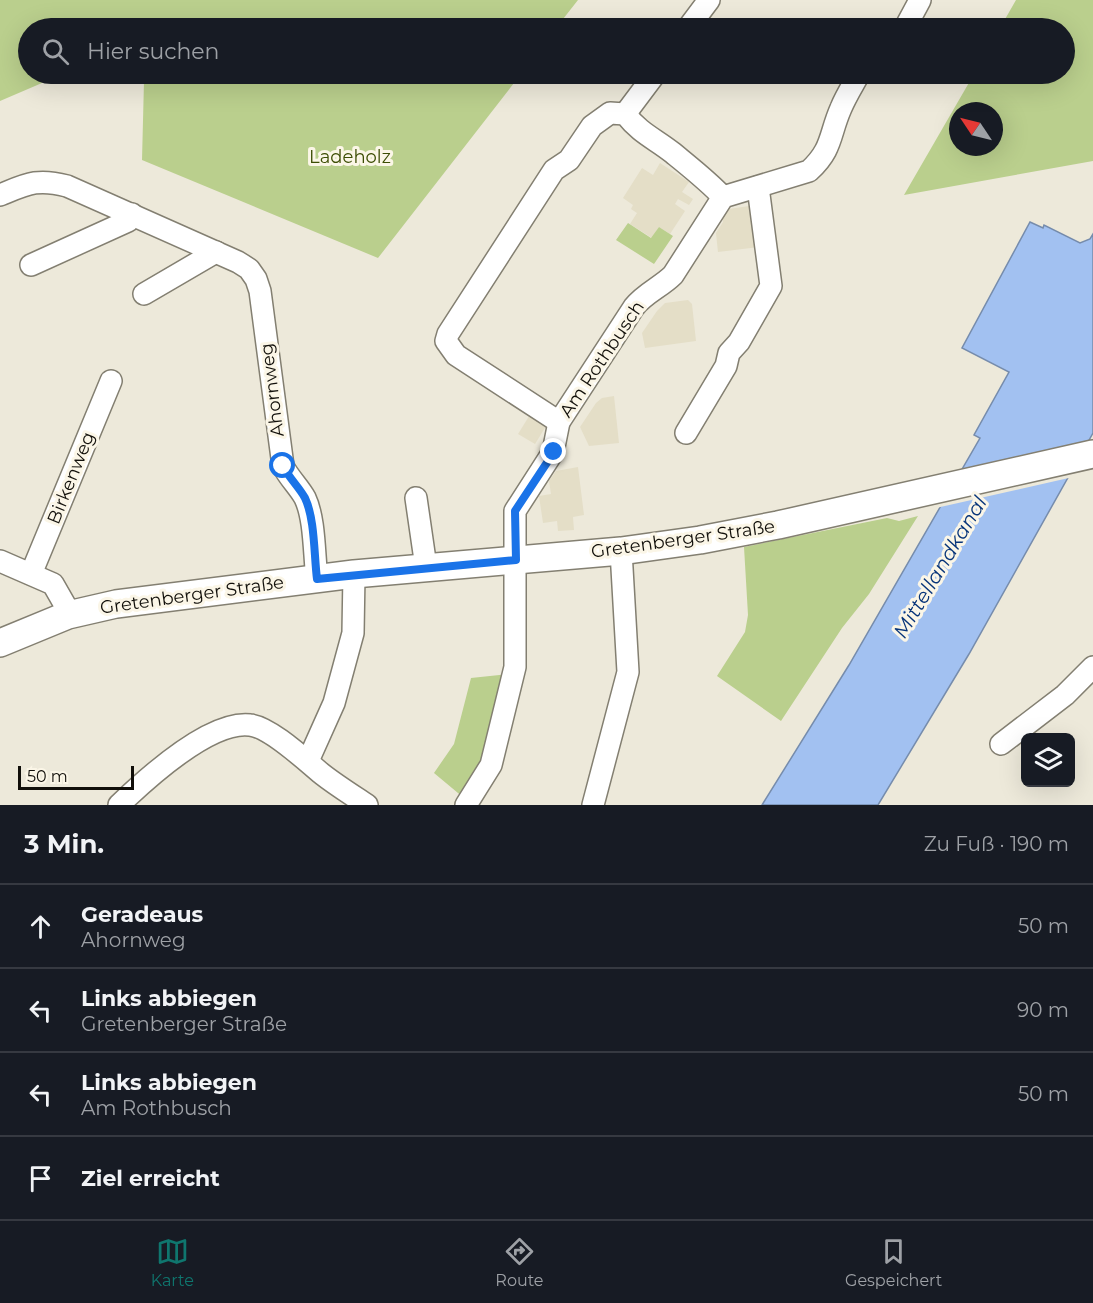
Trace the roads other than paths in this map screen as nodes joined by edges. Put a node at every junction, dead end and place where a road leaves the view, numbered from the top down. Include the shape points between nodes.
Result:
1 (709, 0) edge
2 (920, 0) edge
3 (696, 18) edge
4 (910, 18) edge
5 (648, 84) edge
6 (854, 84) edge
7 (625, 114) junction
8 (758, 188) junction
9 (0, 195) edge
10 (723, 197) junction
11 (132, 214) junction
12 (216, 252) junction
13 (31, 266) dead end
14 (144, 294) dead end
15 (111, 381) dead end
16 (559, 422) junction
17 (686, 433) dead end
18 (1093, 454) edge
19 (416, 498) dead end
20 (621, 551) junction
21 (516, 560) junction
22 (0, 561) edge
23 (426, 567) junction
24 (31, 574) junction
25 (354, 574) junction
26 (317, 579) junction
27 (68, 615) junction
28 (0, 643) edge
29 (1093, 667) edge
30 (1001, 744) dead end
31 (308, 761) junction
32 (126, 803) edge
33 (367, 805) edge
34 (466, 805) edge
35 (593, 805) edge

1 - 3 street
2 - 4 street
5 - 7 street
6 - 8 street via 841,107 827,150 818,162 809,171
7 - 10 street via 639,130
7 - 16 street via 610,113 592,126 569,160 554,170 446,341 456,355
8 - 10 street
8 - 17 street via 771,286
9 - 11 street, Ahornweg via 29,183 49,181
10 - 16 street, Am Rothbusch via 673,275 634,307
11 - 12 street, Ahornweg
11 - 13 street via 128,221
12 - 14 street
12 - 26 street, Ahornweg via 249,270 260,291 283,466 305,498
15 - 24 street, Birkenweg
16 - 21 street, Am Rothbusch via 554,452 515,511
18 - 20 main road, Gretenberger Straße via 778,525
19 - 23 street
20 - 21 main road, Gretenberger Straße
20 - 35 street via 628,672
21 - 23 main road, Gretenberger Straße
21 - 34 street, Am Rothbusch via 515,667 491,765
22 - 24 street
23 - 25 main road, Gretenberger Straße
24 - 27 street via 53,584
25 - 26 main road, Gretenberger Straße
25 - 31 street via 353,633 334,703
26 - 27 main road, Gretenberger Straße via 116,604
27 - 28 main road, Gretenberger Straße
29 - 30 street via 1065,695
31 - 32 street via 267,732 250,725 231,726 207,736 166,764
31 - 33 street

